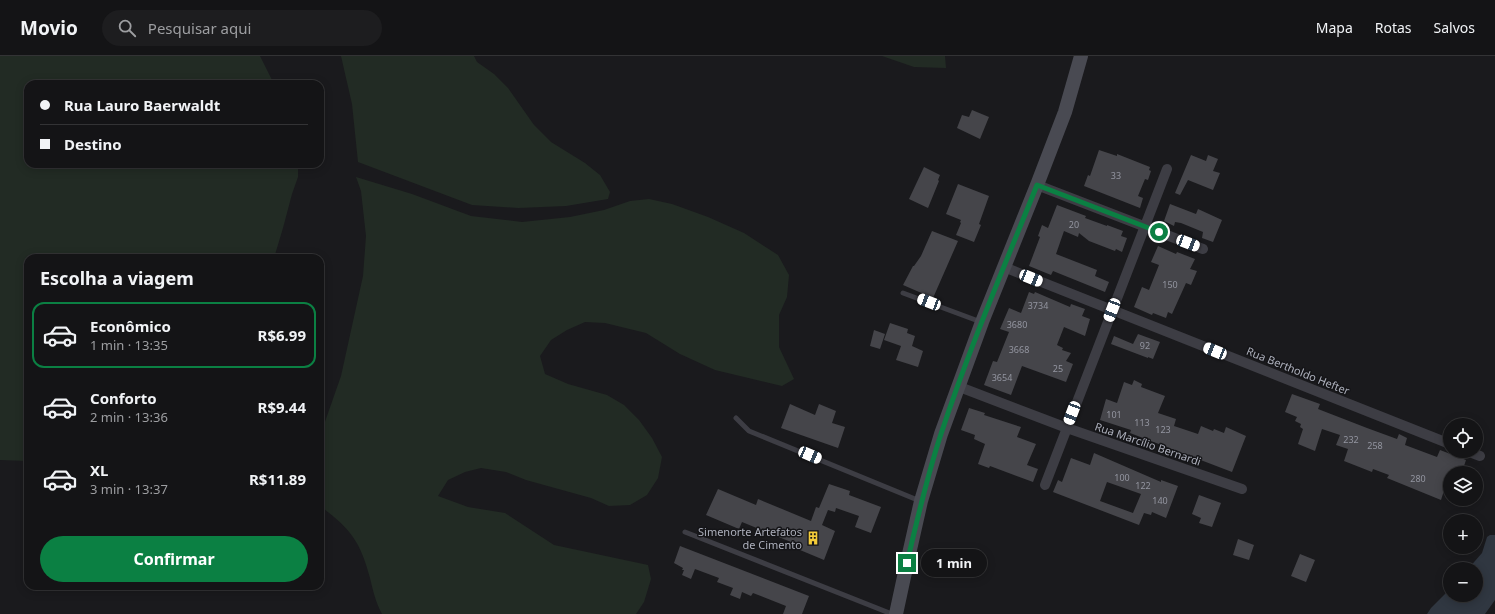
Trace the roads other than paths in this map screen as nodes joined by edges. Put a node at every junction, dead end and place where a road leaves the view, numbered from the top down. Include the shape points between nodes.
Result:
1 (1081, 56) edge
2 (1167, 169) dead end
3 (1037, 185) junction
4 (1145, 226) junction
5 (1203, 249) dead end
6 (1004, 267) junction
7 (903, 293) dead end
8 (1112, 310) junction
9 (982, 322) junction
10 (958, 386) junction
11 (736, 418) dead end
12 (1067, 428) junction
13 (1443, 441) edge
14 (1045, 485) dead end
15 (1242, 489) dead end
16 (921, 501) junction
17 (685, 532) dead end
18 (892, 614) edge
19 (896, 614) edge

1 - 3 main road via 1065,112
2 - 4 street
3 - 4 street
3 - 6 main road
4 - 5 street
4 - 8 street
6 - 8 street, Rua Bertholdo Hefter
6 - 9 main road
7 - 9 lane
8 - 12 street
8 - 13 street, Rua Bertholdo Hefter
9 - 10 main road
10 - 12 street, Rua Marcílio Bernardi
10 - 16 main road
11 - 16 lane via 749,430
12 - 14 street
12 - 15 street, Rua Marcílio Bernardi
16 - 19 main road
17 - 18 lane

